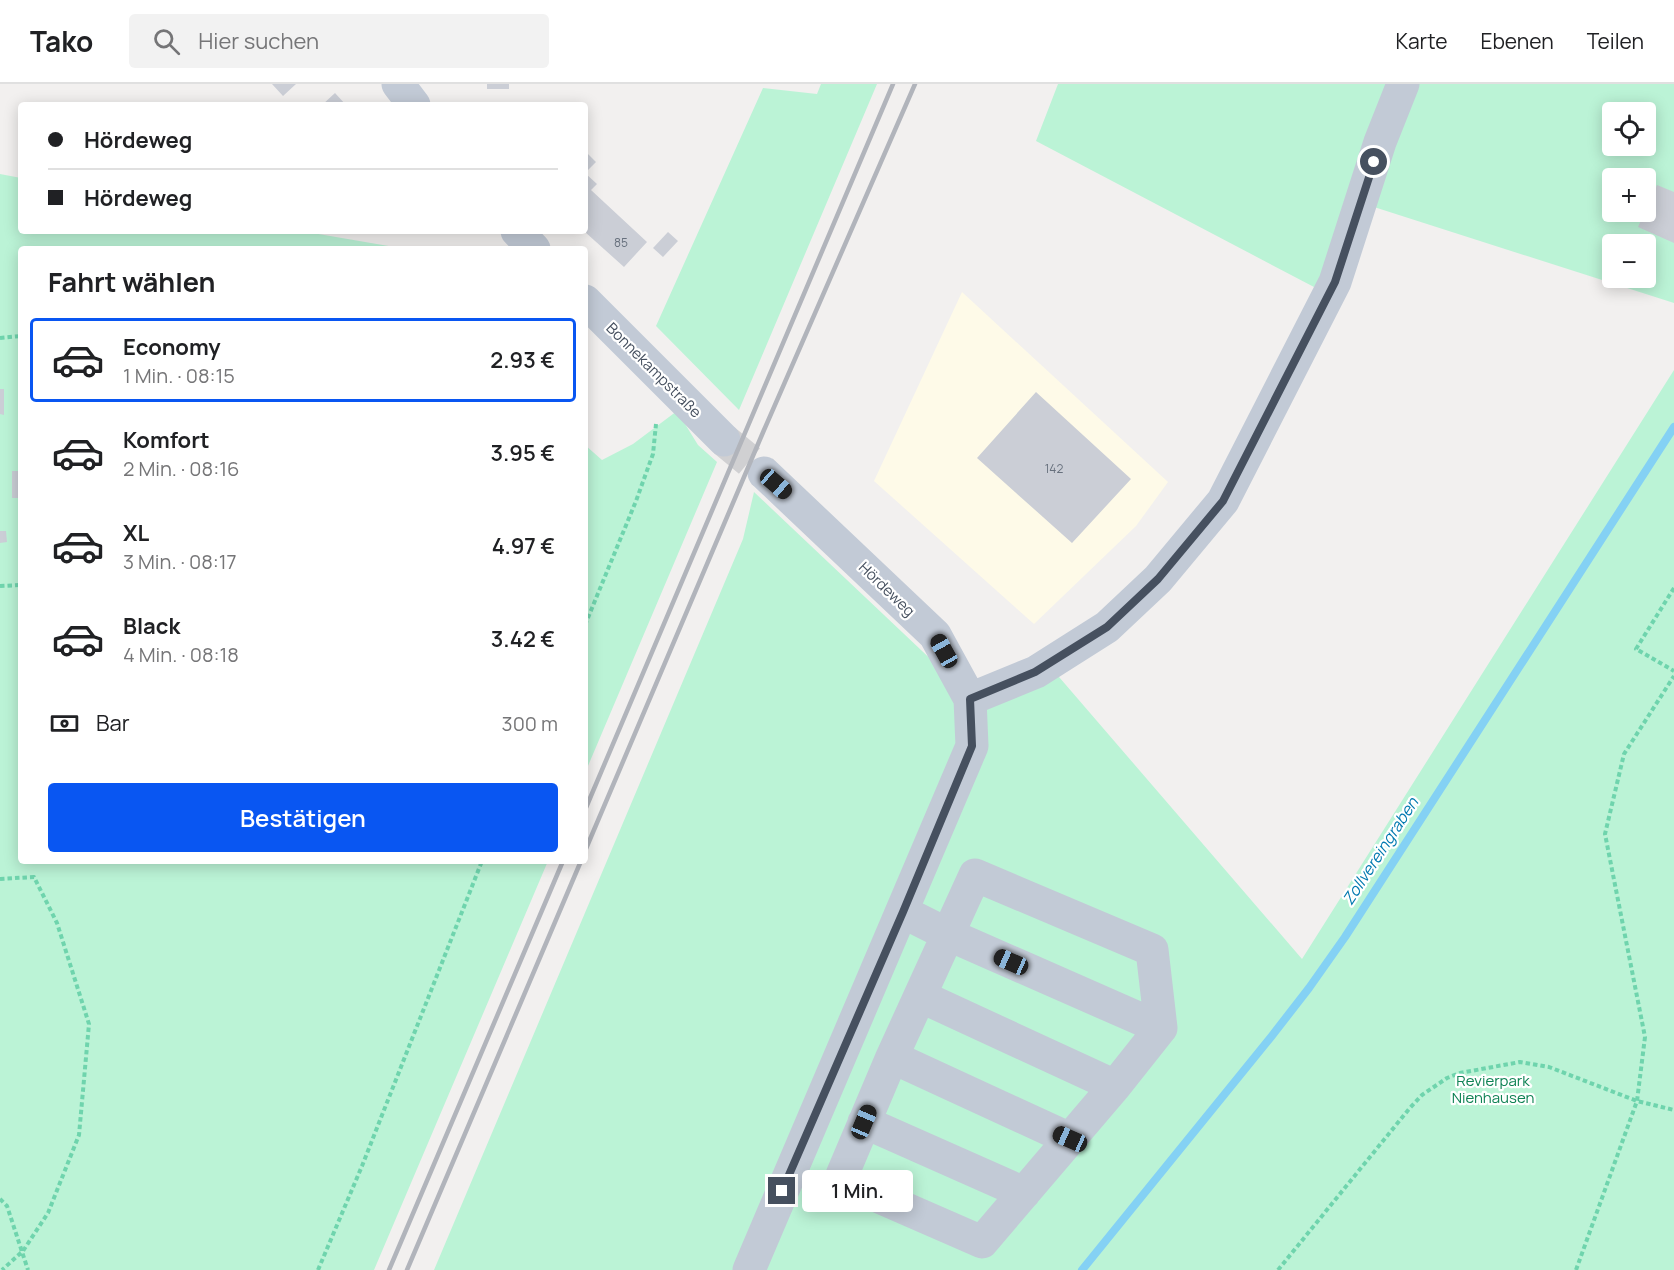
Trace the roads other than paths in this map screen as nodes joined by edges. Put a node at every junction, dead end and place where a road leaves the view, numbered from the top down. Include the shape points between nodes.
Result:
1 (1403, 84) edge
2 (520, 234) edge
3 (531, 246) edge
4 (588, 304) edge
5 (724, 440) tunnel mouth
6 (775, 484) tunnel mouth
7 (970, 699) junction
8 (903, 912) junction
9 (947, 934) junction
10 (920, 996) junction
11 (1161, 1028) junction
12 (892, 1057) junction
13 (1115, 1086) junction
14 (864, 1122) junction
15 (1070, 1139) junction
16 (1024, 1193) junction
17 (749, 1270) edge

1 - 7 street via 1335,282 1223,501 1158,579 1107,627 1035,672
2 - 3 street
4 - 5 street, Bonnekampstraße
6 - 7 street, Hördeweg via 935,635
7 - 8 street, Hördeweg via 972,746
8 - 9 street
8 - 17 street, Hördeweg
9 - 10 street
9 - 11 street
9 - 11 street via 975,875 1152,950
10 - 12 street
10 - 13 street
11 - 13 street
12 - 14 street
12 - 15 street
13 - 15 street
14 - 16 street
14 - 16 street via 840,1180 982,1242
15 - 16 street

